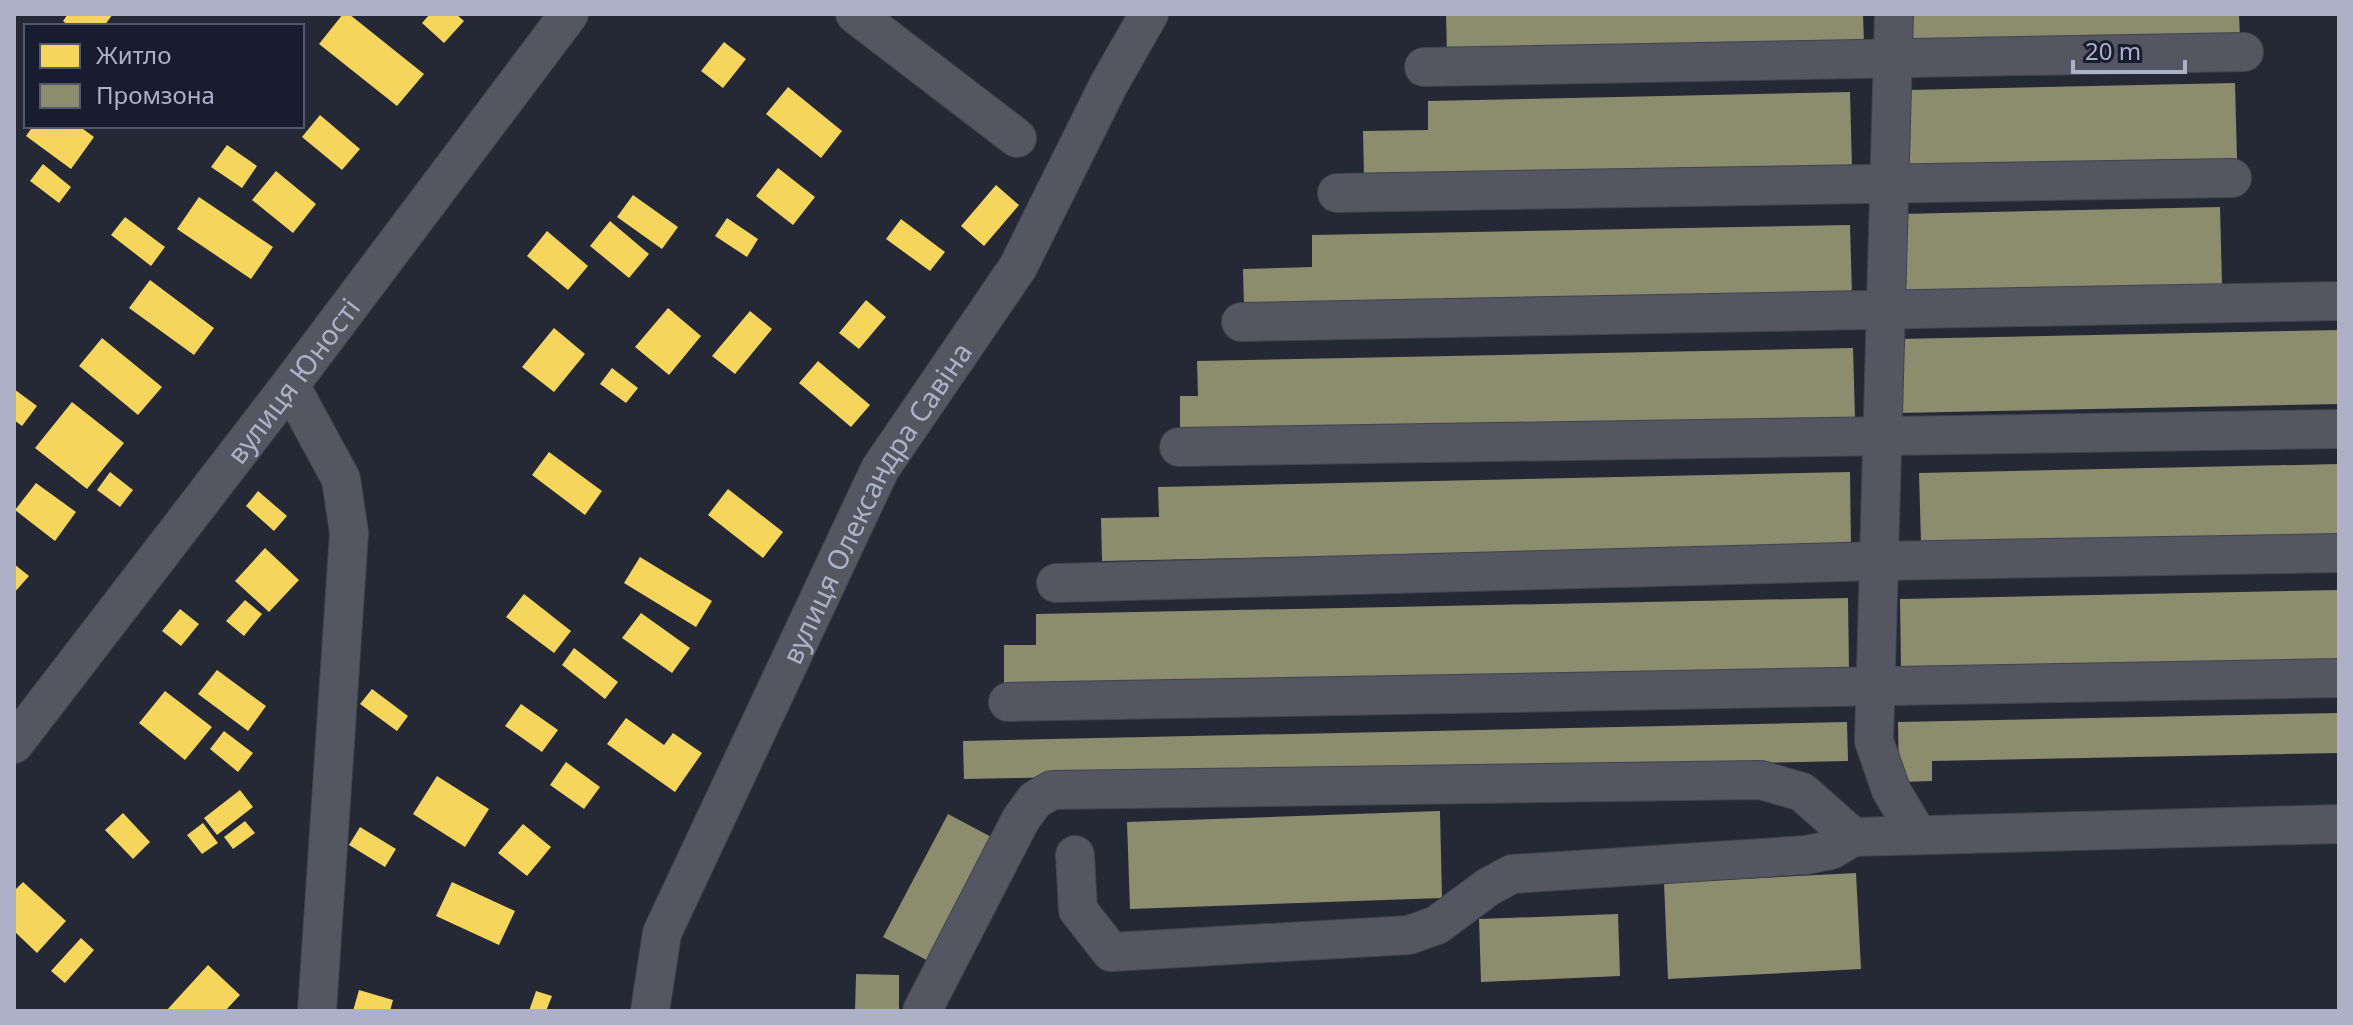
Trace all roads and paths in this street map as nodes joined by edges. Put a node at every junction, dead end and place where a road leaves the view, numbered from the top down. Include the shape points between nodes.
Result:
1 (569, 14) edge
2 (855, 14) edge
3 (1149, 14) edge
4 (1894, 14) edge
5 (2244, 52) dead end
6 (1892, 58) junction
7 (1424, 67) dead end
8 (1017, 138) dead end
9 (2232, 178) dead end
10 (1889, 184) junction
11 (1337, 193) dead end
12 (2339, 301) edge
13 (1885, 310) junction
14 (1241, 322) dead end
15 (290, 385) junction
16 (2339, 429) edge
17 (1883, 436) junction
18 (1179, 447) dead end
19 (2339, 553) edge
20 (1879, 561) junction
21 (1056, 583) dead end
22 (2339, 678) edge
23 (1875, 686) junction
24 (1008, 702) dead end
25 (14, 744) edge
26 (2339, 824) edge
27 (1918, 835) junction
28 (1853, 837) junction
29 (1075, 855) dead end
30 (317, 1011) edge
31 (650, 1011) edge
32 (922, 1011) edge

1 - 15 street, вулиця Юності
2 - 8 street
3 - 31 street, вулиця Олександра Савіна via 1018,267 880,469 662,933
4 - 6 street
5 - 6 street
6 - 7 street
6 - 10 street
9 - 10 street
10 - 11 street
10 - 13 street
12 - 13 street
13 - 14 street
13 - 17 street
15 - 25 street, вулиця Юності
15 - 30 street via 341,479 349,533
16 - 17 street
17 - 18 street
17 - 20 street
19 - 20 street
20 - 21 street
20 - 23 street
22 - 23 street
23 - 24 street
23 - 27 street via 1874,741 1891,790
26 - 27 street
27 - 28 street
28 - 29 street via 1831,850 1806,855 1512,874 1437,925 1409,935 1111,952 1078,910
28 - 32 street via 1802,792 1761,780 1052,790 1035,800 1021,819

